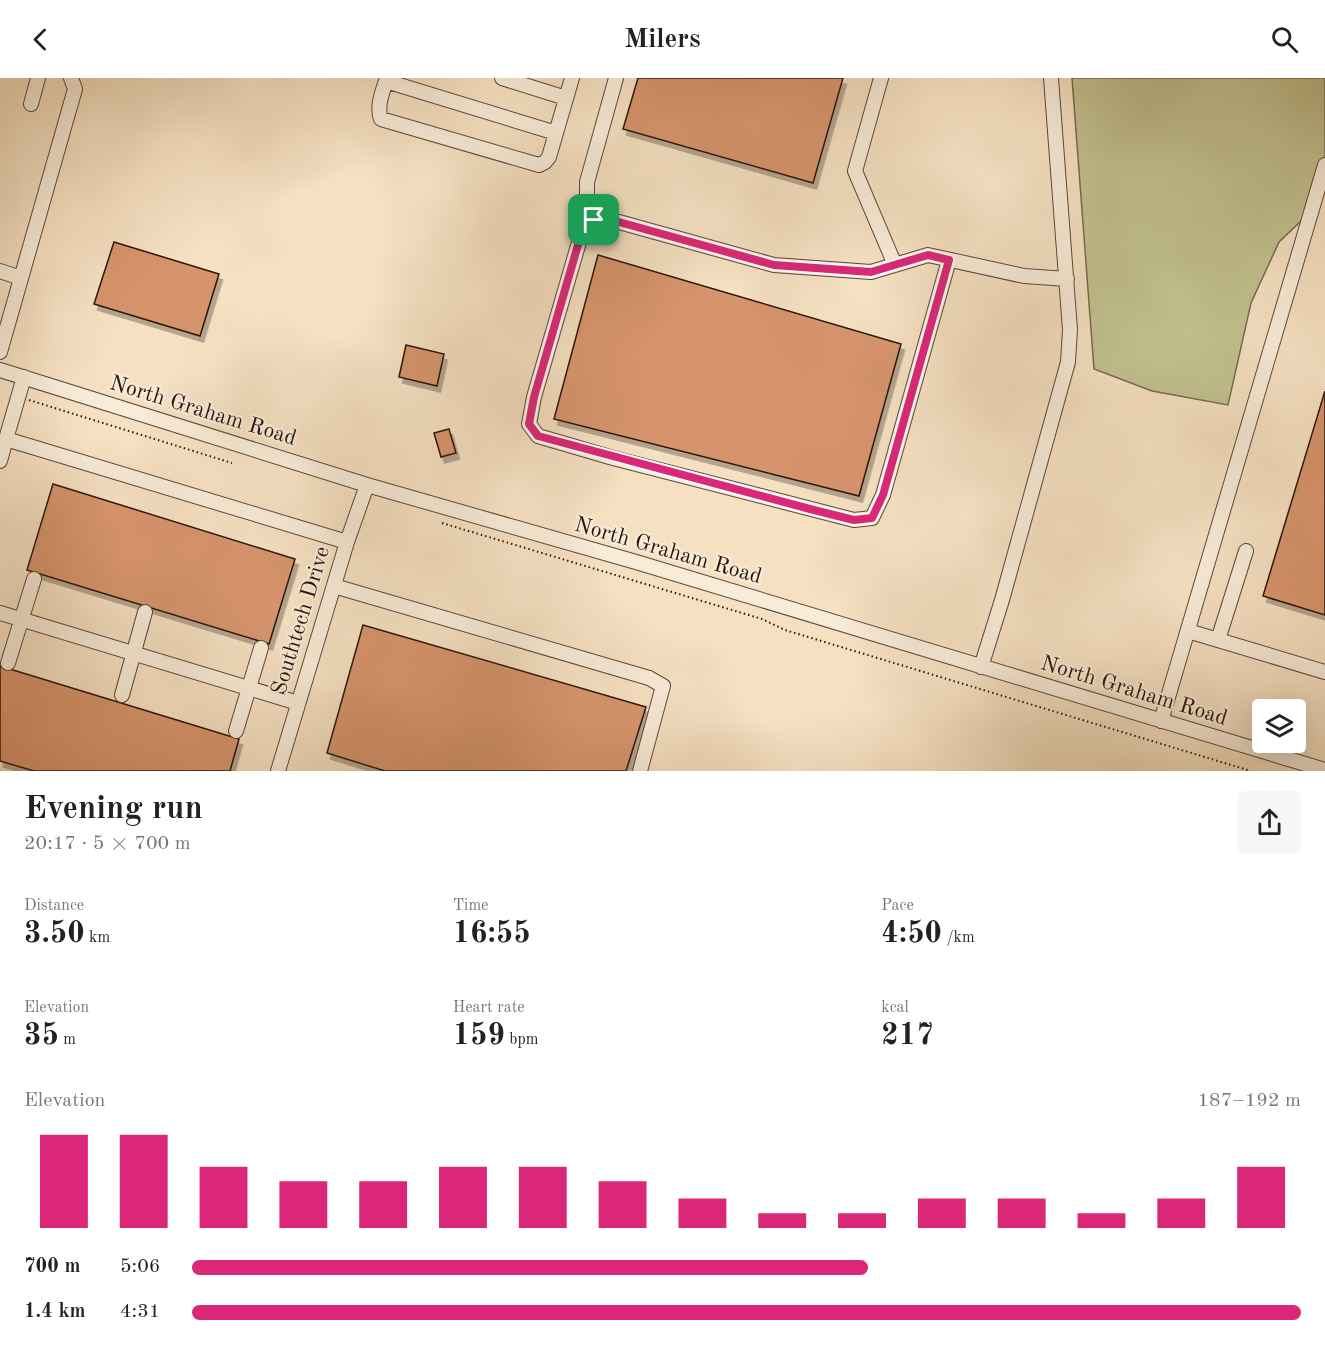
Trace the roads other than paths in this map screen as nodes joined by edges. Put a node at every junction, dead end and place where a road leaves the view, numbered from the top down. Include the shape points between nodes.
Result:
1 (38, 78) edge
2 (71, 78) edge
3 (502, 78) edge
4 (572, 78) edge
5 (616, 78) edge
6 (881, 78) edge
7 (1052, 78) edge
8 (386, 80) edge
9 (566, 98) junction
10 (31, 104) dead end
11 (556, 133) junction
12 (1325, 165) edge
13 (594, 220) junction
14 (949, 260) junction
15 (895, 265) junction
16 (0, 272) edge
17 (21, 278) junction
18 (1067, 279) junction
19 (6, 308) edge
20 (0, 352) edge
21 (0, 370) edge
22 (24, 377) junction
23 (6, 439) junction
24 (0, 460) edge
25 (367, 485) junction
26 (347, 542) junction
27 (1246, 551) dead end
28 (34, 579) dead end
29 (334, 585) junction
30 (145, 612) dead end
31 (0, 613) edge
32 (21, 620) junction
33 (1188, 631) junction
34 (1218, 640) junction
35 (261, 648) dead end
36 (134, 653) junction
37 (8, 663) dead end
38 (981, 667) junction
39 (1325, 672) edge
40 (249, 688) junction
41 (122, 695) dead end
42 (298, 703) junction
43 (1161, 721) junction
44 (236, 731) dead end
45 (1325, 770) edge
46 (278, 771) edge
47 (640, 771) edge

1 - 10 street
2 - 17 street via 75,89
3 - 9 street
4 - 9 street
5 - 13 street via 587,182 587,202
6 - 15 street via 855,171
7 - 18 street
8 - 11 street
8 - 11 street via 378,113 381,119 539,165 549,156
9 - 11 street
12 - 33 street
13 - 14 street via 582,231 534,397 529,424 538,436 854,520 872,518 883,495
13 - 15 street via 619,222 774,265 871,272
14 - 15 street via 928,255
14 - 18 street via 1024,276
16 - 17 street
17 - 19 street
18 - 38 street via 1068,362
19 - 20 street
21 - 22 street, North Graham Road
22 - 23 street
22 - 25 street, North Graham Road
23 - 24 street
23 - 26 street
25 - 26 street, Southtech Drive
25 - 38 street, North Graham Road
26 - 29 street, Southtech Drive
27 - 34 street
28 - 32 street
29 - 42 street, Southtech Drive
29 - 47 street via 649,678 663,686
30 - 36 street
31 - 32 street
32 - 36 street
32 - 37 street
33 - 34 street
33 - 43 street
34 - 39 street
35 - 40 street
36 - 40 street
36 - 41 street
38 - 43 street, North Graham Road
40 - 42 street
40 - 44 street
42 - 46 street, Southtech Drive
43 - 45 street, North Graham Road

